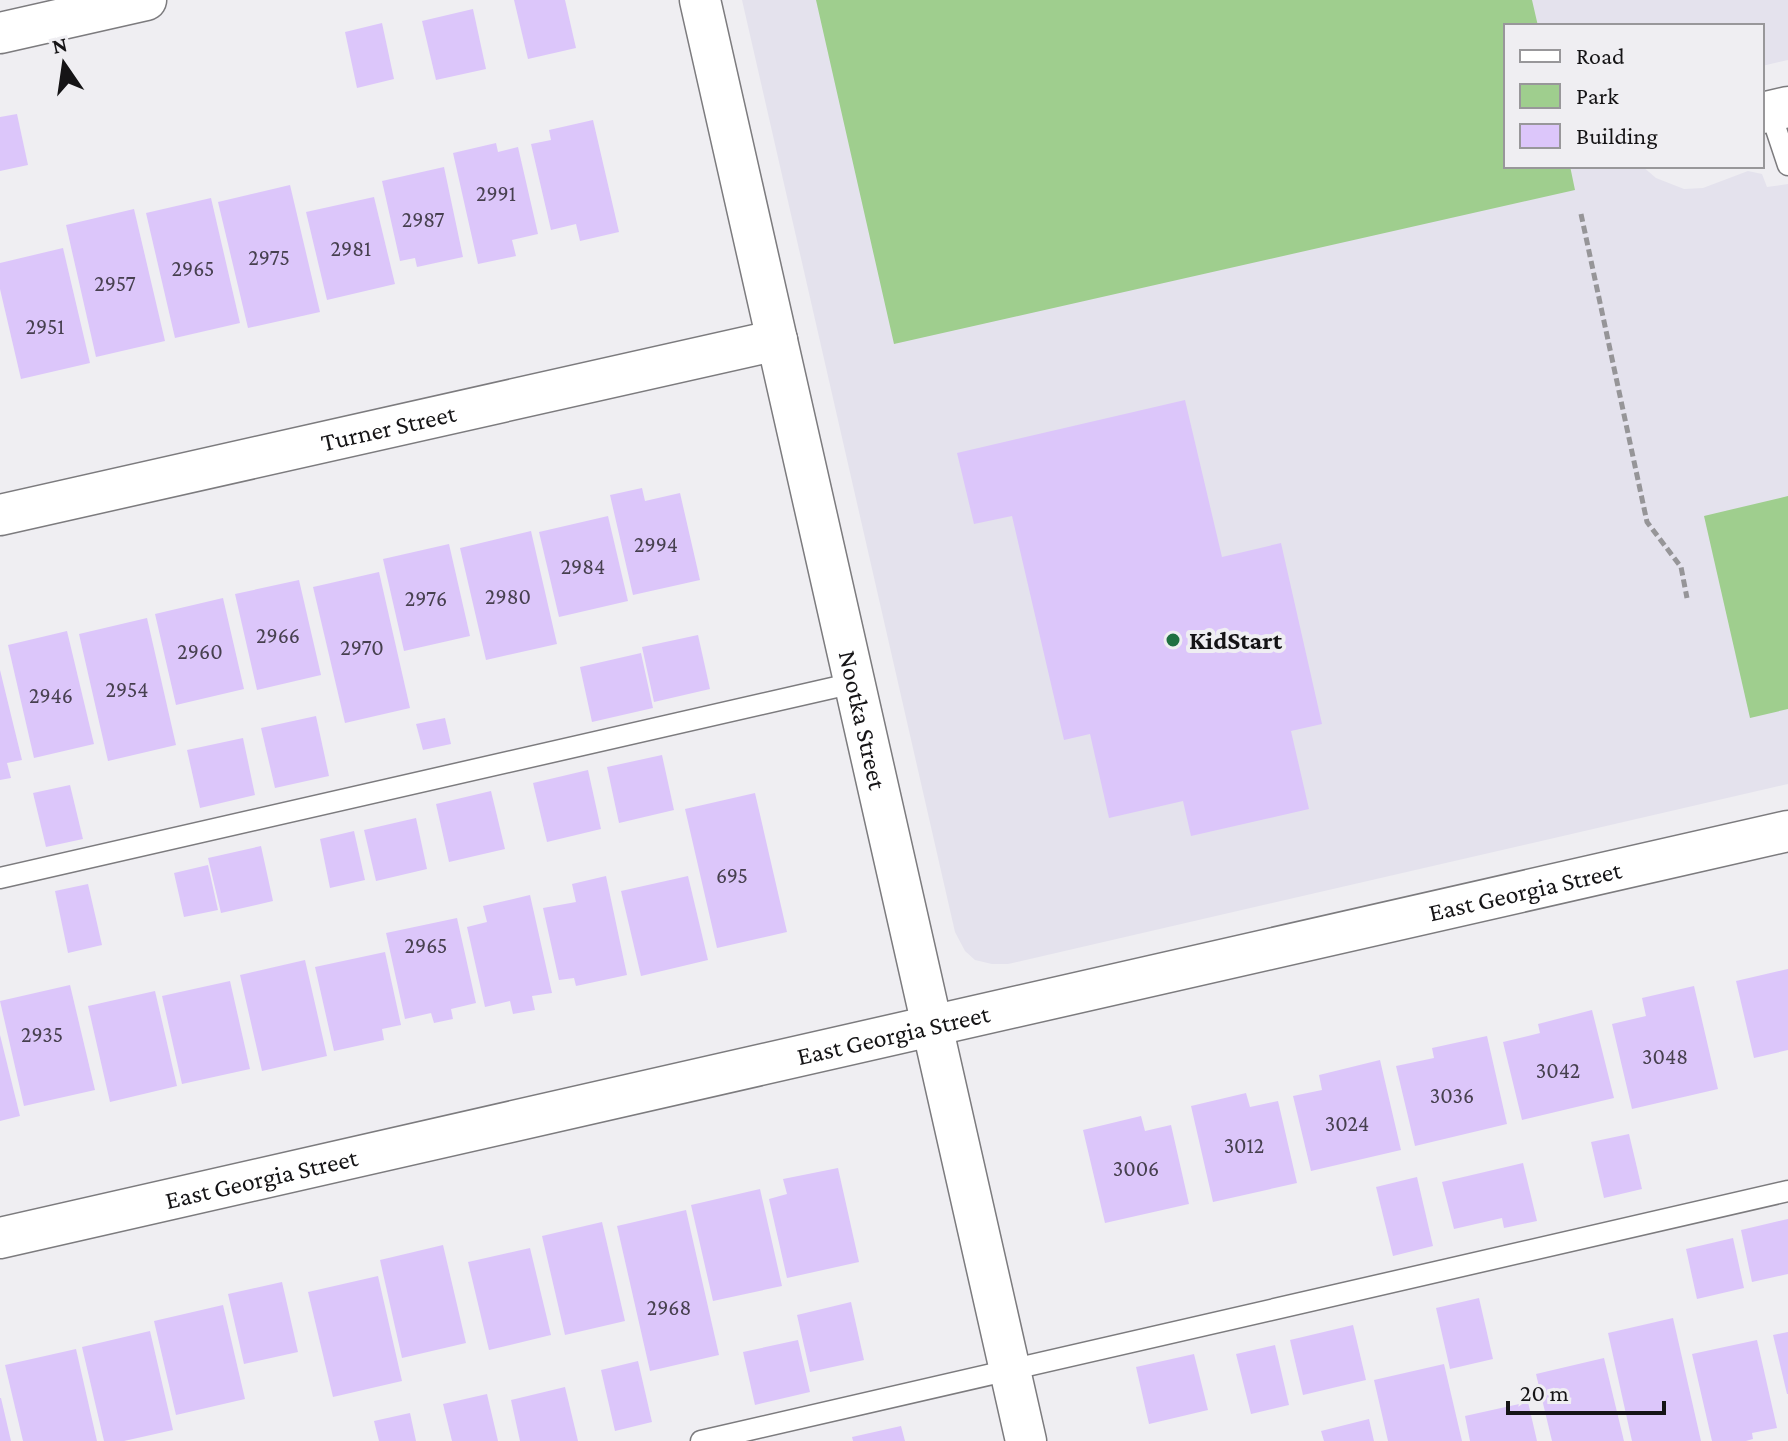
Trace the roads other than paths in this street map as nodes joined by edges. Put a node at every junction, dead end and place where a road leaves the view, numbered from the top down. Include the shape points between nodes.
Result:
1 (146, 0) edge
2 (700, 0) edge
3 (0, 33) edge
4 (1773, 110) edge
5 (1788, 165) edge
6 (777, 340) junction
7 (0, 515) edge
8 (854, 683) junction
9 (1788, 831) edge
10 (0, 878) edge
11 (932, 1026) junction
12 (1788, 1191) edge
13 (0, 1238) edge
14 (1010, 1370) junction
15 (701, 1441) edge
16 (1026, 1441) edge

1 - 3 street
2 - 6 street, Nootka Street
4 - 5 lane
6 - 7 street, Turner Street
6 - 8 street, Nootka Street
8 - 10 lane
8 - 11 street, Nootka Street
9 - 11 street, East Georgia Street
11 - 13 street, East Georgia Street
11 - 14 street, Nootka Street
12 - 14 lane
14 - 15 lane
14 - 16 street, Nootka Street

